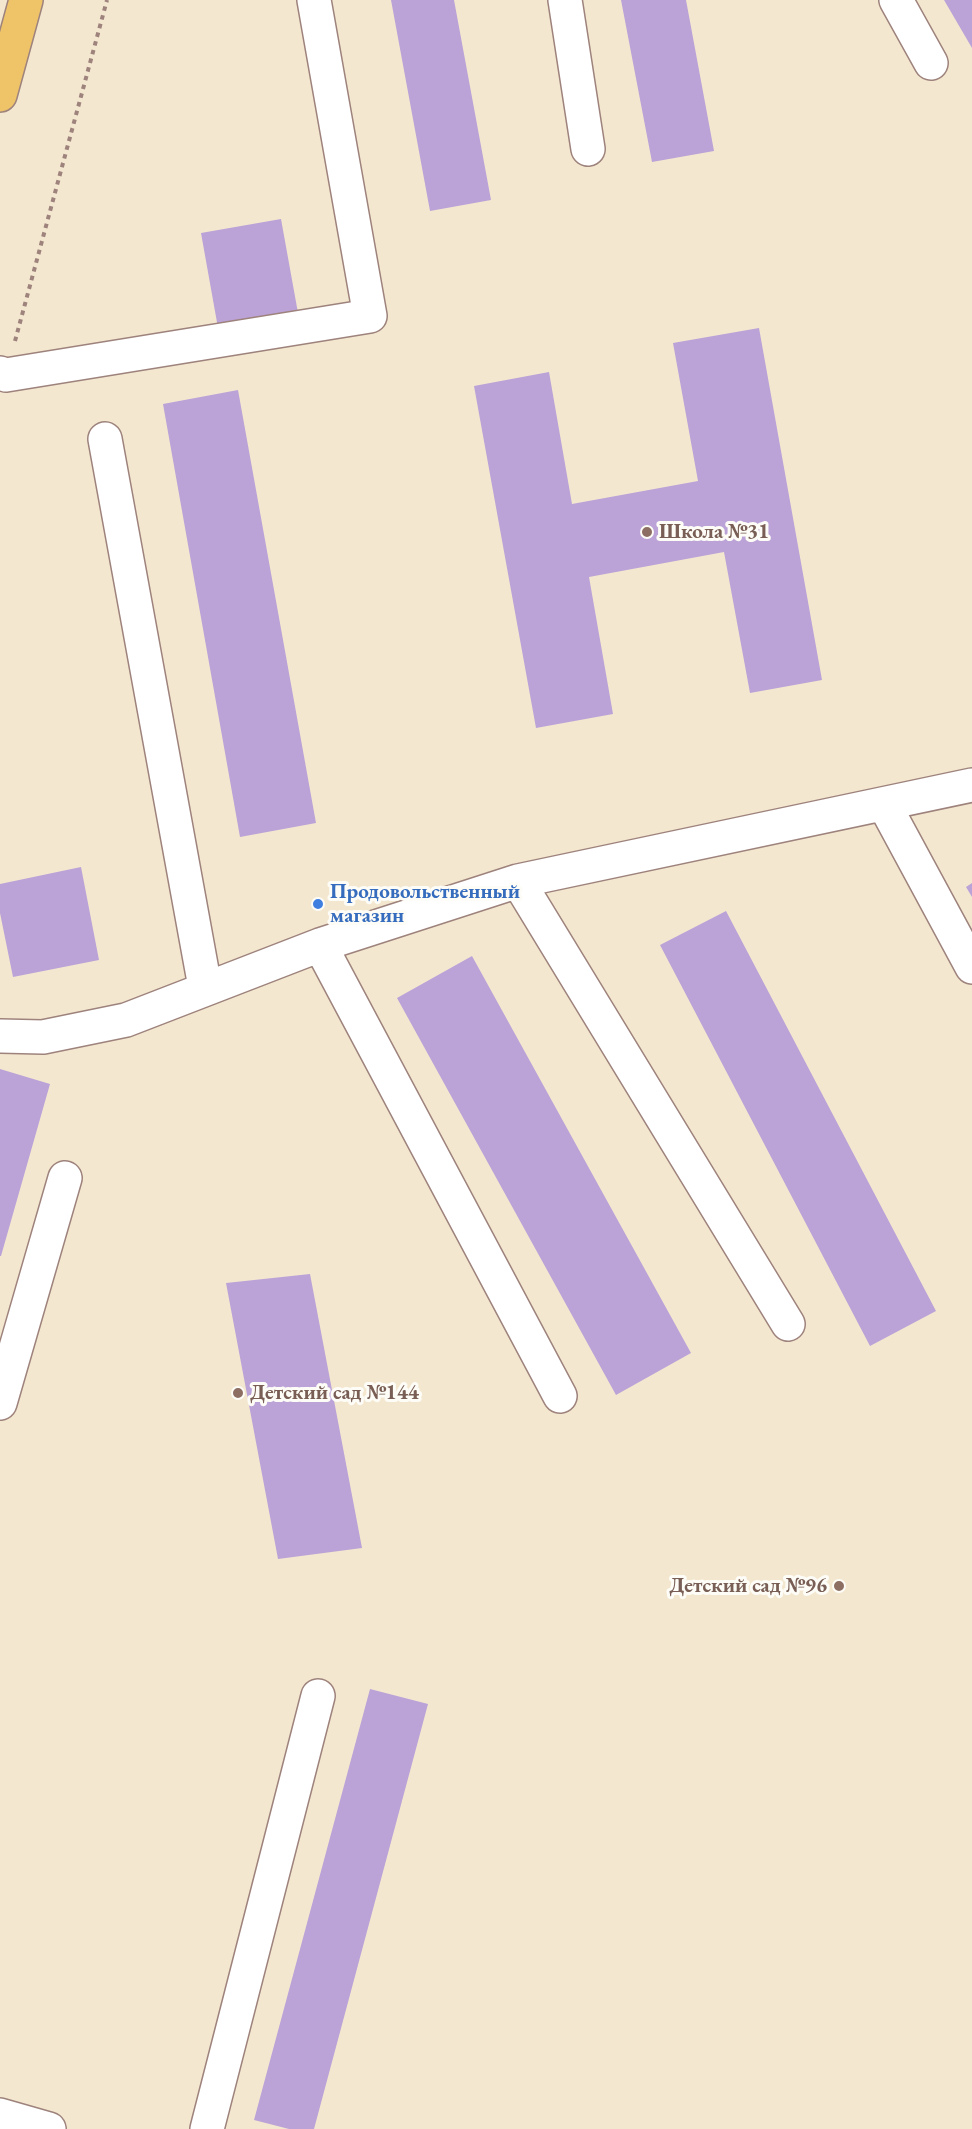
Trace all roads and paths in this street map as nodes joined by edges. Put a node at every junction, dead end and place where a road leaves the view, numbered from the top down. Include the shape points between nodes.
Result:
1 (26, 0) edge
2 (106, 0) edge
3 (314, 0) edge
4 (565, 0) edge
5 (896, 0) edge
6 (932, 63) dead end
7 (0, 95) edge
8 (588, 149) dead end
9 (3, 374) edge
10 (105, 439) dead end
11 (972, 785) edge
12 (884, 804) junction
13 (518, 881) junction
14 (320, 945) junction
15 (972, 967) edge
16 (205, 987) junction
17 (0, 1036) edge
18 (65, 1178) dead end
19 (788, 1324) dead end
20 (560, 1396) dead end
21 (0, 1403) edge
22 (318, 1696) dead end
23 (0, 2115) edge
24 (49, 2129) edge
25 (207, 2129) edge

1 - 7 main road
2 - 9 path
3 - 9 lane via 370,316
4 - 8 lane
5 - 6 lane
10 - 16 lane
11 - 12 lane
12 - 13 lane
12 - 15 lane
13 - 14 lane
13 - 19 lane
14 - 16 lane
14 - 20 lane
16 - 17 lane via 126,1020 43,1037
18 - 21 lane
22 - 25 lane
23 - 24 lane

